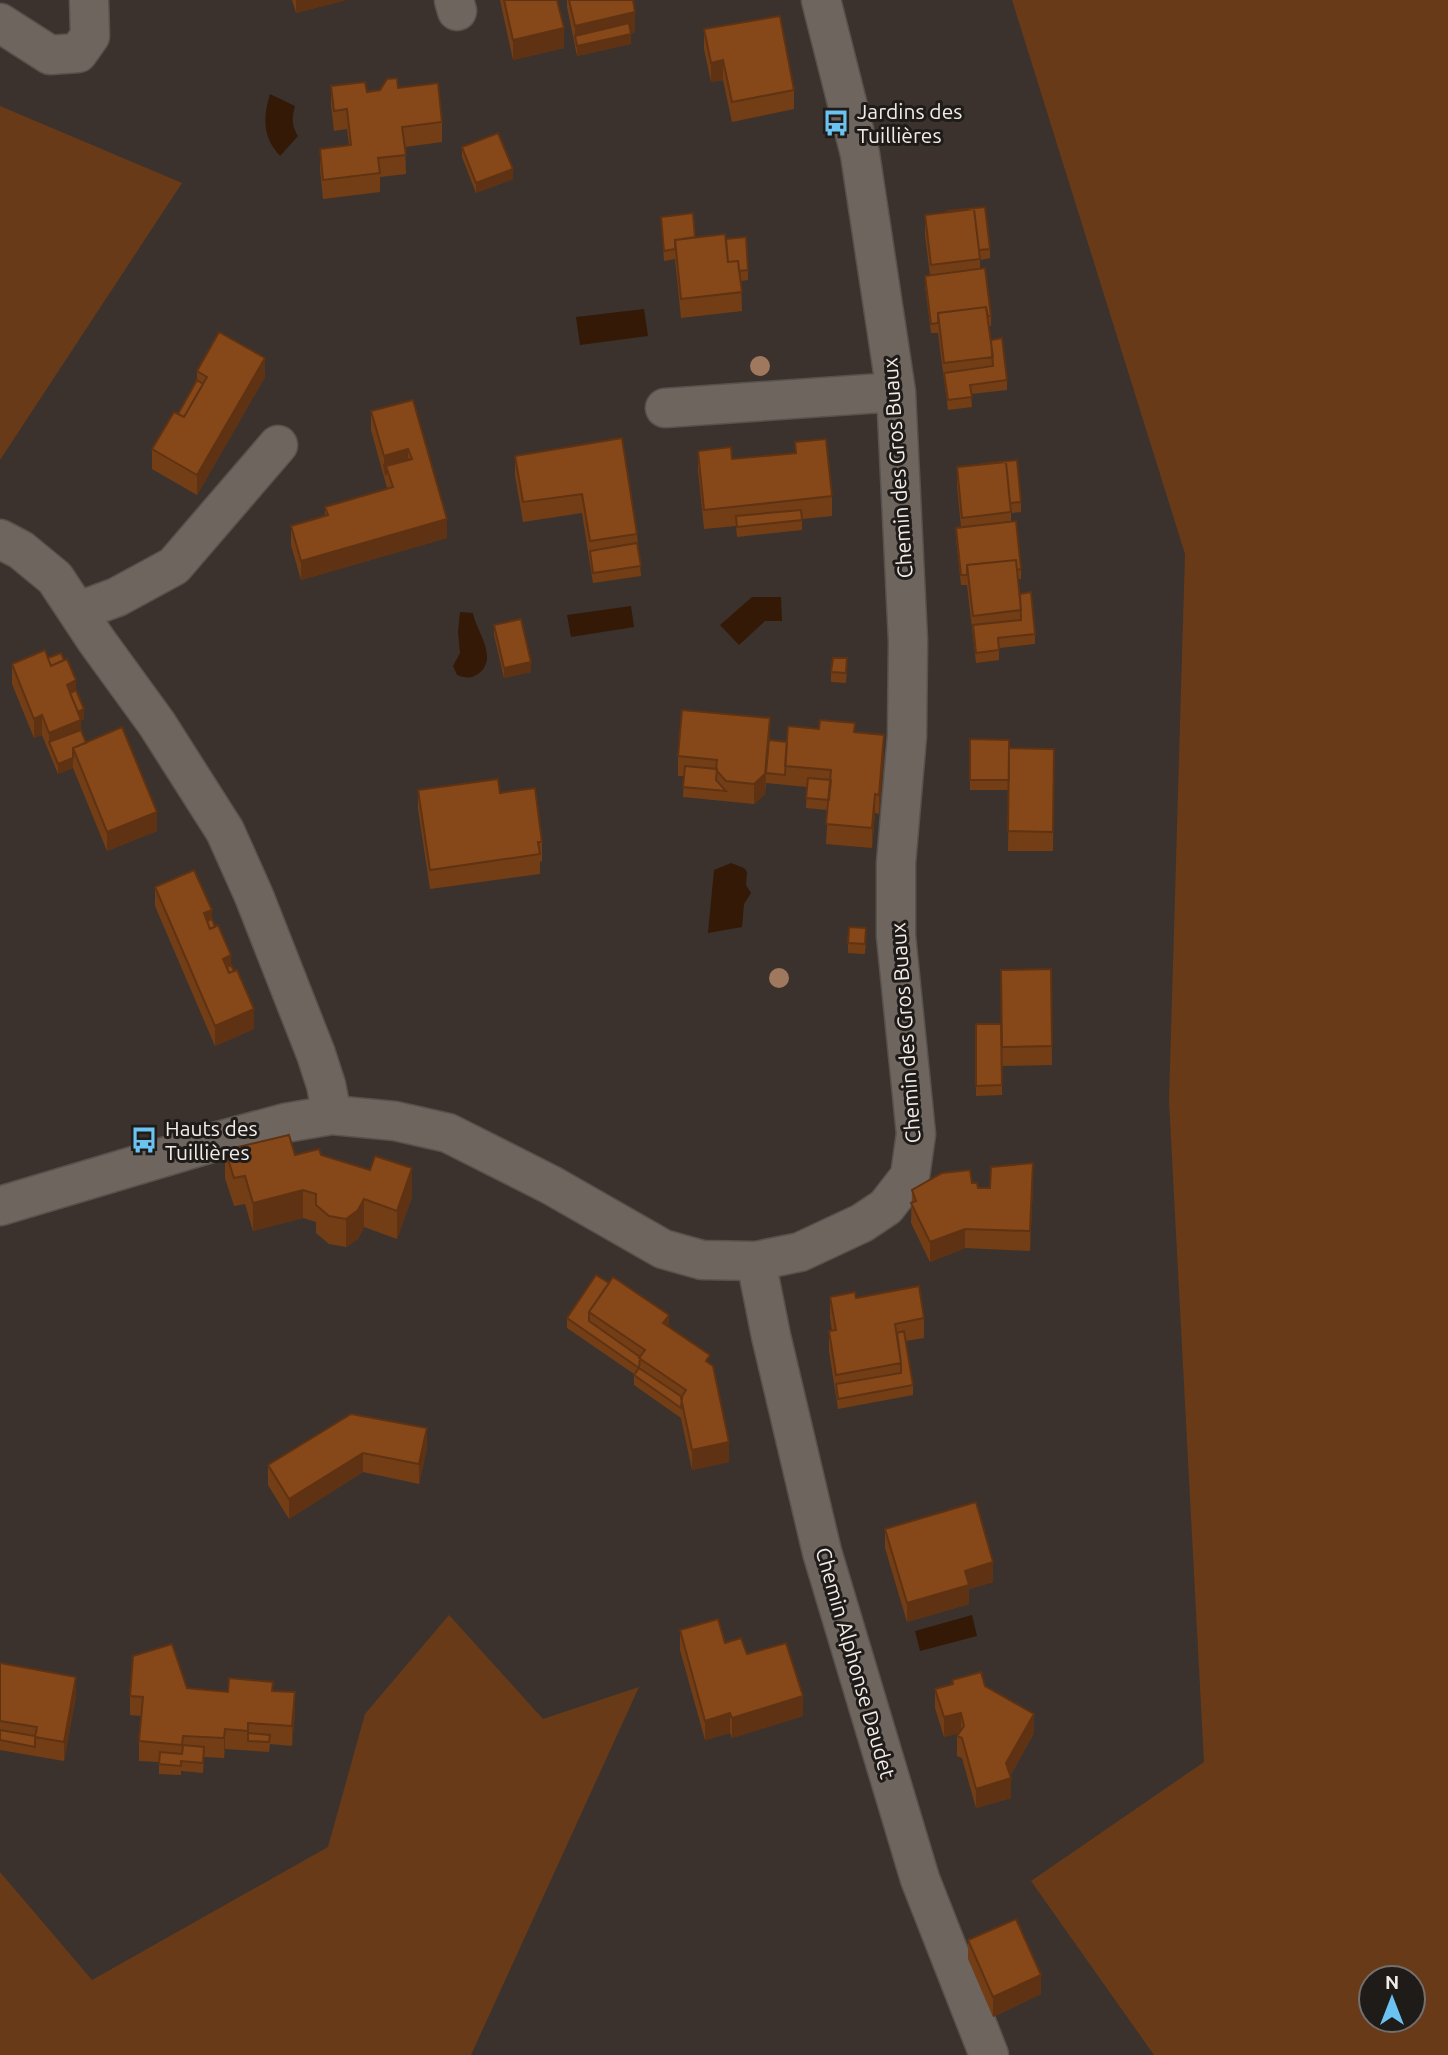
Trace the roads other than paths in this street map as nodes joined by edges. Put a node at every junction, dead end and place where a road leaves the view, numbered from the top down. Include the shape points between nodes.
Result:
1 (89, 0) edge
2 (821, 0) edge
3 (0, 23) edge
4 (896, 393) junction
5 (666, 408) dead end
6 (278, 445) dead end
7 (0, 539) edge
8 (79, 611) junction
9 (332, 1115) junction
10 (0, 1206) edge
11 (756, 1261) junction
12 (989, 2055) edge

1 - 3 street via 90,36 78,53 50,55
2 - 4 street, Chemin des Gros Buaux via 860,154
4 - 5 street
4 - 11 street, Chemin des Gros Buaux via 908,641 896,936 916,1134 910,1175 886,1207 862,1223 800,1252
6 - 8 street via 174,566 117,597
7 - 8 street via 55,578
8 - 9 street via 225,831 316,1054
9 - 10 street, Chemin des Gros Buaux via 211,1143
9 - 11 street, Chemin des Gros Buaux via 394,1121 448,1133 663,1249 702,1260
11 - 12 street, Chemin Alphonse Daudet via 826,1565 920,1879

